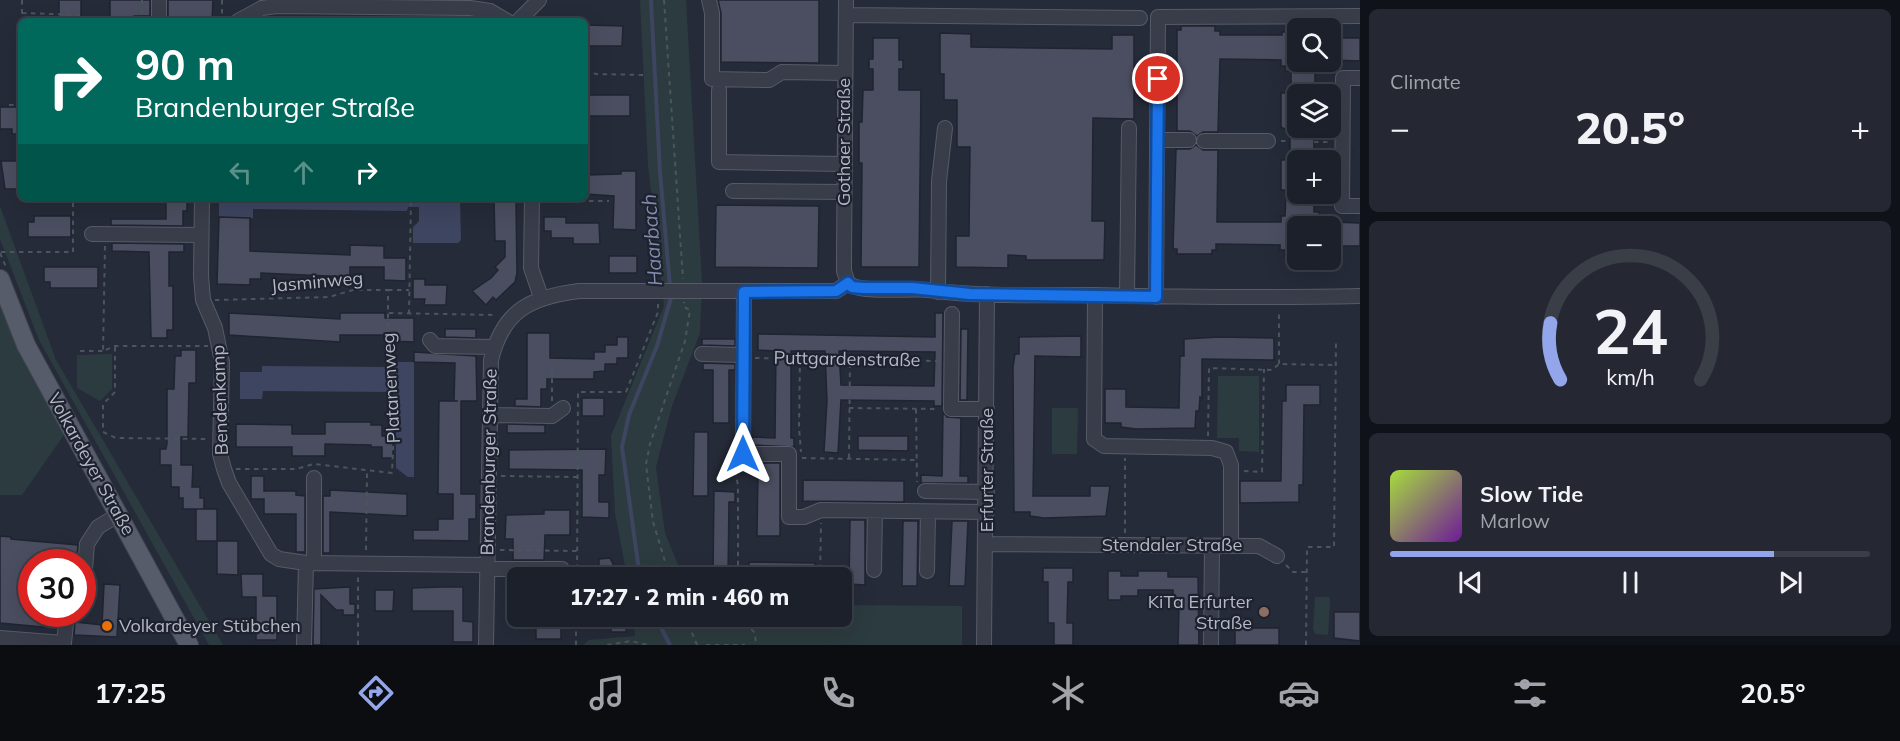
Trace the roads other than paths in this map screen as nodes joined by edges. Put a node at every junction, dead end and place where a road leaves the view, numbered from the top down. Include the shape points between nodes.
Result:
1 (159, 0) edge
2 (538, 0) edge
3 (709, 0) edge
4 (846, 0) edge
5 (360, 9) edge
6 (846, 15) junction
7 (1360, 16) edge
8 (159, 18) edge
9 (244, 18) edge
10 (502, 18) edge
11 (521, 18) edge
12 (1140, 18) dead end
13 (845, 73) junction
14 (1360, 78) edge
15 (719, 90) dead end
16 (945, 128) dead end
17 (1130, 128) dead end
18 (1157, 140) junction
19 (1188, 141) dead end
20 (1204, 141) dead end
21 (1268, 141) dead end
22 (844, 164) junction
23 (733, 191) dead end
24 (844, 192) junction
25 (202, 201) edge
26 (532, 201) edge
27 (1360, 206) edge
28 (99, 234) road end
29 (201, 235) junction
30 (0, 279) edge
31 (848, 283) junction
32 (744, 292) junction
33 (938, 292) junction
34 (987, 294) junction
35 (1095, 296) junction
36 (1127, 296) junction
37 (1360, 296) edge
38 (541, 297) junction
39 (1156, 297) junction
40 (951, 314) dead end
41 (430, 340) dead end
42 (495, 346) junction
43 (702, 354) dead end
44 (743, 356) junction
45 (987, 409) junction
46 (558, 412) road end
47 (491, 415) junction
48 (314, 478) dead end
49 (925, 491) dead end
50 (987, 492) junction
51 (874, 511) junction
52 (928, 512) junction
53 (987, 512) junction
54 (118, 515) junction
55 (986, 544) junction
56 (1212, 546) junction
57 (1231, 546) junction
58 (87, 549) edge
59 (1277, 556) road end
60 (310, 563) junction
61 (488, 567) junction
62 (507, 568) edge
63 (874, 570) dead end
64 (927, 571) dead end
65 (66, 627) edge
66 (0, 638) edge
67 (189, 645) edge
68 (304, 645) edge
69 (486, 645) edge
70 (984, 645) edge
71 (1211, 645) edge

1 - 8 street
2 - 11 street
3 - 13 street via 712,79 769,80 782,72
4 - 6 street, Gothaer Straße
5 - 9 street via 276,6
5 - 10 street via 470,8 490,10
6 - 12 street
6 - 13 street, Gothaer Straße
7 - 18 street via 1194,21 1158,17
13 - 22 street, Gothaer Straße
14 - 27 street via 1343,78 1342,206
15 - 22 street via 719,162
16 - 33 street via 939,182
17 - 36 street
18 - 19 street
18 - 39 street
20 - 21 street
22 - 24 street, Gothaer Straße
23 - 24 street
24 - 31 street, Gothaer Straße via 844,271
25 - 29 street, Bendenkamp
26 - 38 street via 531,268
28 - 29 street
29 - 60 street, Bendenkamp via 203,300 222,362 220,440 224,470 271,554 287,562
30 - 54 main road, Volkardeyer Straße via 26,345
31 - 32 street, Brandenburger Straße via 836,291
31 - 33 street, Brandenburger Straße via 852,287
32 - 38 street, Brandenburger Straße via 579,291
32 - 44 street
33 - 34 street, Brandenburger Straße
34 - 35 street, Brandenburger Straße
34 - 45 street, Erfurter Straße
35 - 36 street, Brandenburger Straße
35 - 57 street via 1092,433 1099,445 1220,448 1230,458
36 - 39 street, Brandenburger Straße
37 - 39 street, Brandenburger Straße
38 - 42 street, Brandenburger Straße via 512,316
40 - 45 street via 951,409
41 - 42 street via 435,346
42 - 47 street, Brandenburger Straße via 491,360
43 - 44 street
44 - 51 street via 738,457 795,456 789,517 804,517 821,510
45 - 50 street, Erfurter Straße
46 - 47 street
47 - 61 street, Brandenburger Straße
48 - 60 street
49 - 50 street
50 - 53 street, Erfurter Straße
51 - 52 street
51 - 63 street
52 - 53 street
52 - 64 street
53 - 55 street, Erfurter Straße
54 - 58 street via 98,527
54 - 67 main road, Volkardeyer Straße
55 - 56 street, Stendaler Straße
55 - 70 street, Erfurter Straße
56 - 57 street, Stendaler Straße
56 - 71 street
57 - 59 street, Stendaler Straße via 1259,546
60 - 61 street, Bendenkamp
60 - 68 street
61 - 62 street, Bendenkamp
61 - 69 street, Brandenburger Straße
65 - 66 street via 64,643

